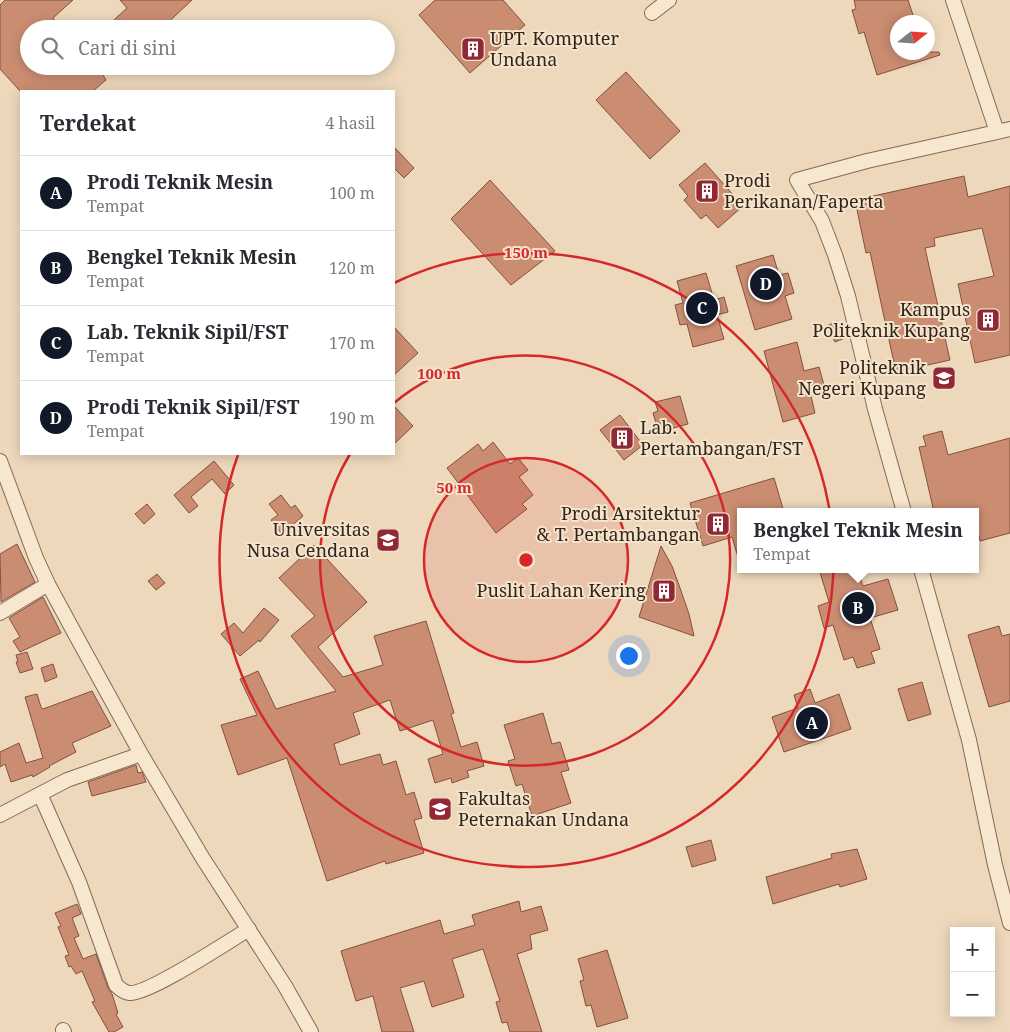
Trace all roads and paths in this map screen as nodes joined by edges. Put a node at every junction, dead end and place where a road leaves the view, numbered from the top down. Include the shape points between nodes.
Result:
1 (668, 0) edge
2 (953, 0) edge
3 (652, 13) dead end
4 (1003, 130) edge
5 (0, 461) edge
6 (903, 508) edge
7 (922, 573) edge
8 (48, 584) junction
9 (0, 613) edge
10 (141, 754) junction
11 (40, 794) junction
12 (0, 815) edge
13 (1010, 923) edge
14 (249, 929) junction
15 (311, 1032) edge

1 - 3 street
2 - 4 street
4 - 6 street via 797,180 822,221 835,255
5 - 8 street
7 - 13 street via 970,740
8 - 9 street
8 - 10 street
10 - 11 street via 67,780
10 - 14 street
11 - 12 street
11 - 14 street via 79,882 116,985 122,990 130,993 148,988
14 - 15 street

